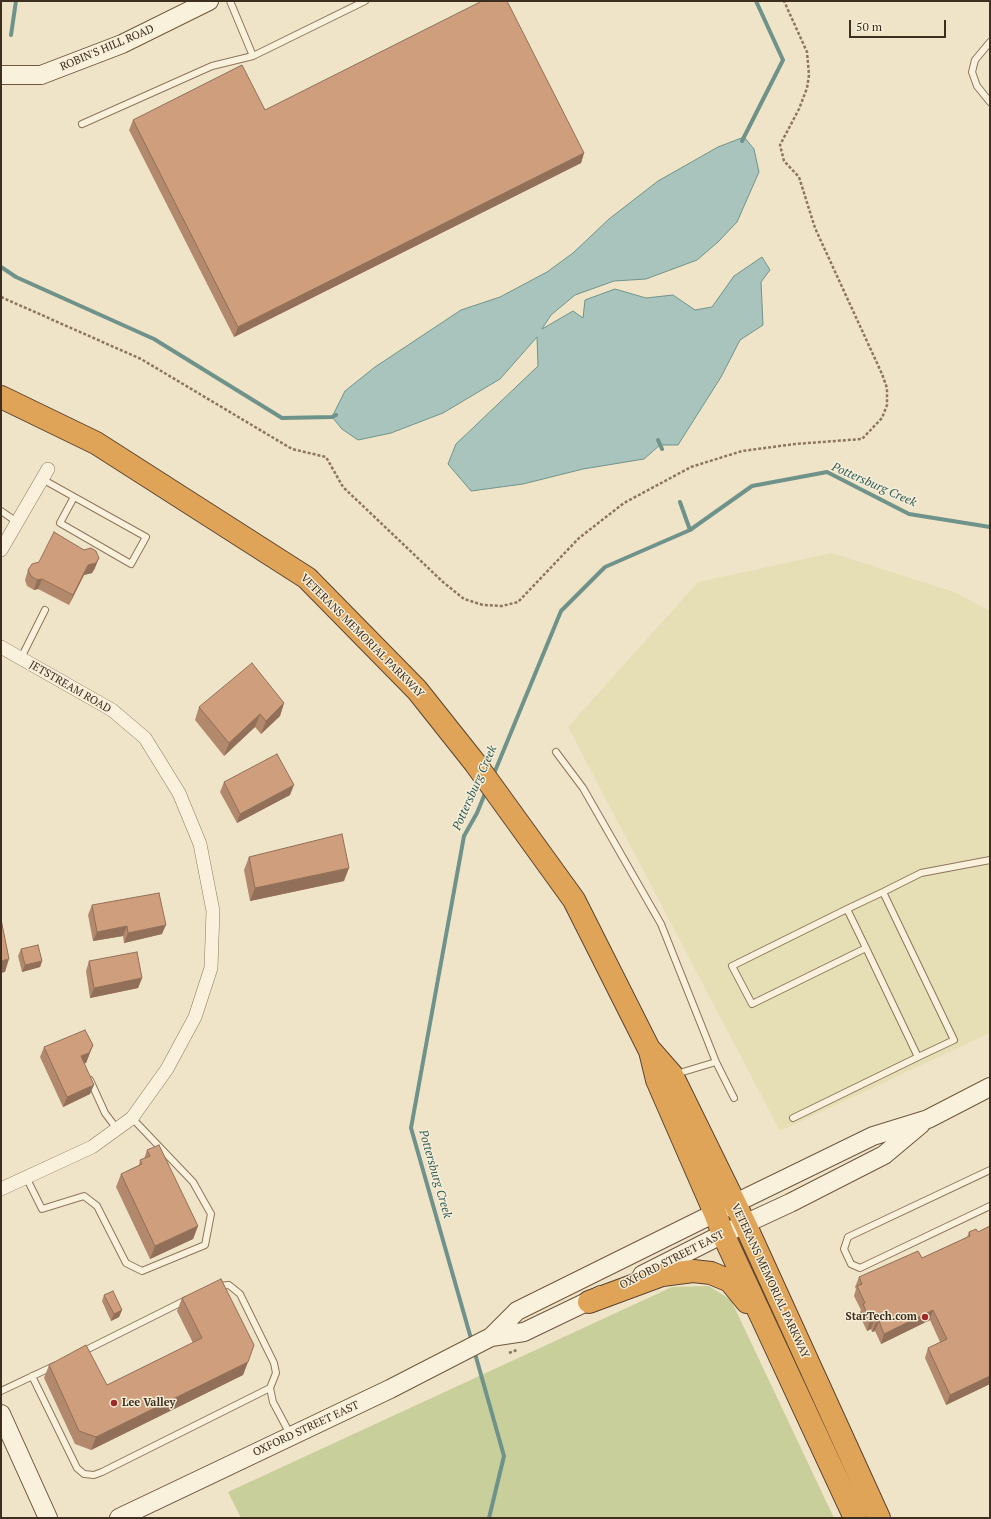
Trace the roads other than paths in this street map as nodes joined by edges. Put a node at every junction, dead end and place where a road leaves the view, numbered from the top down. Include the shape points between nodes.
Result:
1 (209, 1) edge
2 (230, 1) edge
3 (365, 1) edge
4 (990, 42) edge
5 (253, 56) junction
6 (1, 75) edge
7 (990, 102) edge
8 (82, 124) dead end
9 (1, 397) edge
10 (45, 474) joint
11 (74, 497) junction
12 (1, 511) edge
13 (17, 522) junction
14 (1, 550) edge
15 (45, 610) dead end
16 (1, 647) edge
17 (21, 658) junction
18 (556, 752) dead end
19 (990, 860) edge
20 (883, 892) junction
21 (848, 909) junction
22 (866, 948) junction
23 (650, 1051) junction
24 (918, 1057) junction
25 (716, 1062) junction
26 (672, 1074) junction
27 (88, 1075) edge
28 (990, 1087) edge
29 (734, 1098) dead end
30 (132, 1118) junction
31 (793, 1118) dead end
32 (928, 1119) junction
33 (117, 1129) junction
34 (990, 1170) edge
35 (26, 1177) junction
36 (1, 1189) edge
37 (735, 1203) junction
38 (990, 1206) edge
39 (715, 1212) junction
40 (745, 1224) junction
41 (723, 1234) junction
42 (208, 1289) edge
43 (194, 1296) edge
44 (589, 1302) junction
45 (766, 1327) junction
46 (491, 1337) junction
47 (74, 1356) edge
48 (60, 1363) edge
49 (32, 1376) junction
50 (270, 1388) junction
51 (1, 1391) edge
52 (1, 1414) edge
53 (291, 1437) junction
54 (48, 1518) edge
55 (119, 1518) edge
56 (855, 1518) edge
57 (879, 1518) edge

1 - 6 main road, ROBIN'S HILL ROAD via 122,44 41,75
2 - 5 lane
3 - 5 lane
4 - 7 lane via 975,60 972,72 977,86
5 - 8 lane via 212,66
9 - 23 highway, VETERANS MEMORIAL PARKWAY via 96,443 307,578 417,690 510,809 574,900
10 - 11 lane
10 - 13 street
11 - 11 lane via 146,537 131,564 60,523
12 - 13 lane
13 - 14 street
15 - 17 lane
16 - 17 street, JETSTREAM ROAD
17 - 30 street, JETSTREAM ROAD via 112,710 145,738 179,793 200,844 213,911 211,968 195,1017 167,1069
18 - 25 lane via 583,788 661,924
19 - 20 lane via 921,873
20 - 21 lane
20 - 24 lane via 954,1040
21 - 22 lane
21 - 22 lane via 732,966 752,1004
22 - 24 lane
23 - 26 highway, VETERANS MEMORIAL PARKWAY
23 - 39 highway, VETERANS MEMORIAL PARKWAY via 657,1080
24 - 31 lane
25 - 26 lane
25 - 29 lane
26 - 37 highway, VETERANS MEMORIAL PARKWAY
27 - 33 lane via 105,1113
28 - 32 main road, OXFORD STREET EAST
30 - 33 street, JETSTREAM ROAD
30 - 35 lane via 193,1182 200,1194 211,1214 205,1245 142,1271 126,1263 97,1206 84,1196 42,1209
32 - 37 main road, OXFORD STREET EAST via 873,1136
32 - 40 main road, OXFORD STREET EAST via 884,1155
33 - 35 street, JETSTREAM ROAD via 92,1147
34 - 38 lane via 848,1237 844,1249 851,1264 860,1268
35 - 36 street, JETSTREAM ROAD
37 - 39 main road, OXFORD STREET EAST
37 - 40 highway, VETERANS MEMORIAL PARKWAY
39 - 41 highway, VETERANS MEMORIAL PARKWAY
39 - 46 main road, OXFORD STREET EAST via 517,1311
40 - 41 main road, OXFORD STREET EAST
40 - 57 highway, VETERANS MEMORIAL PARKWAY
41 - 44 main road, OXFORD STREET EAST
41 - 45 highway, VETERANS MEMORIAL PARKWAY
42 - 50 lane via 228,1285 240,1294 274,1363 276,1372
43 - 47 lane
44 - 45 highway via 662,1275 693,1271 711,1273 730,1281
44 - 46 main road, OXFORD STREET EAST via 524,1332
45 - 56 highway, VETERANS MEMORIAL PARKWAY
46 - 53 main road, OXFORD STREET EAST via 390,1390
48 - 49 lane
49 - 50 lane via 77,1468 84,1474 102,1472
49 - 51 lane
50 - 53 lane via 273,1402
52 - 54 main road
53 - 55 main road, OXFORD STREET EAST

